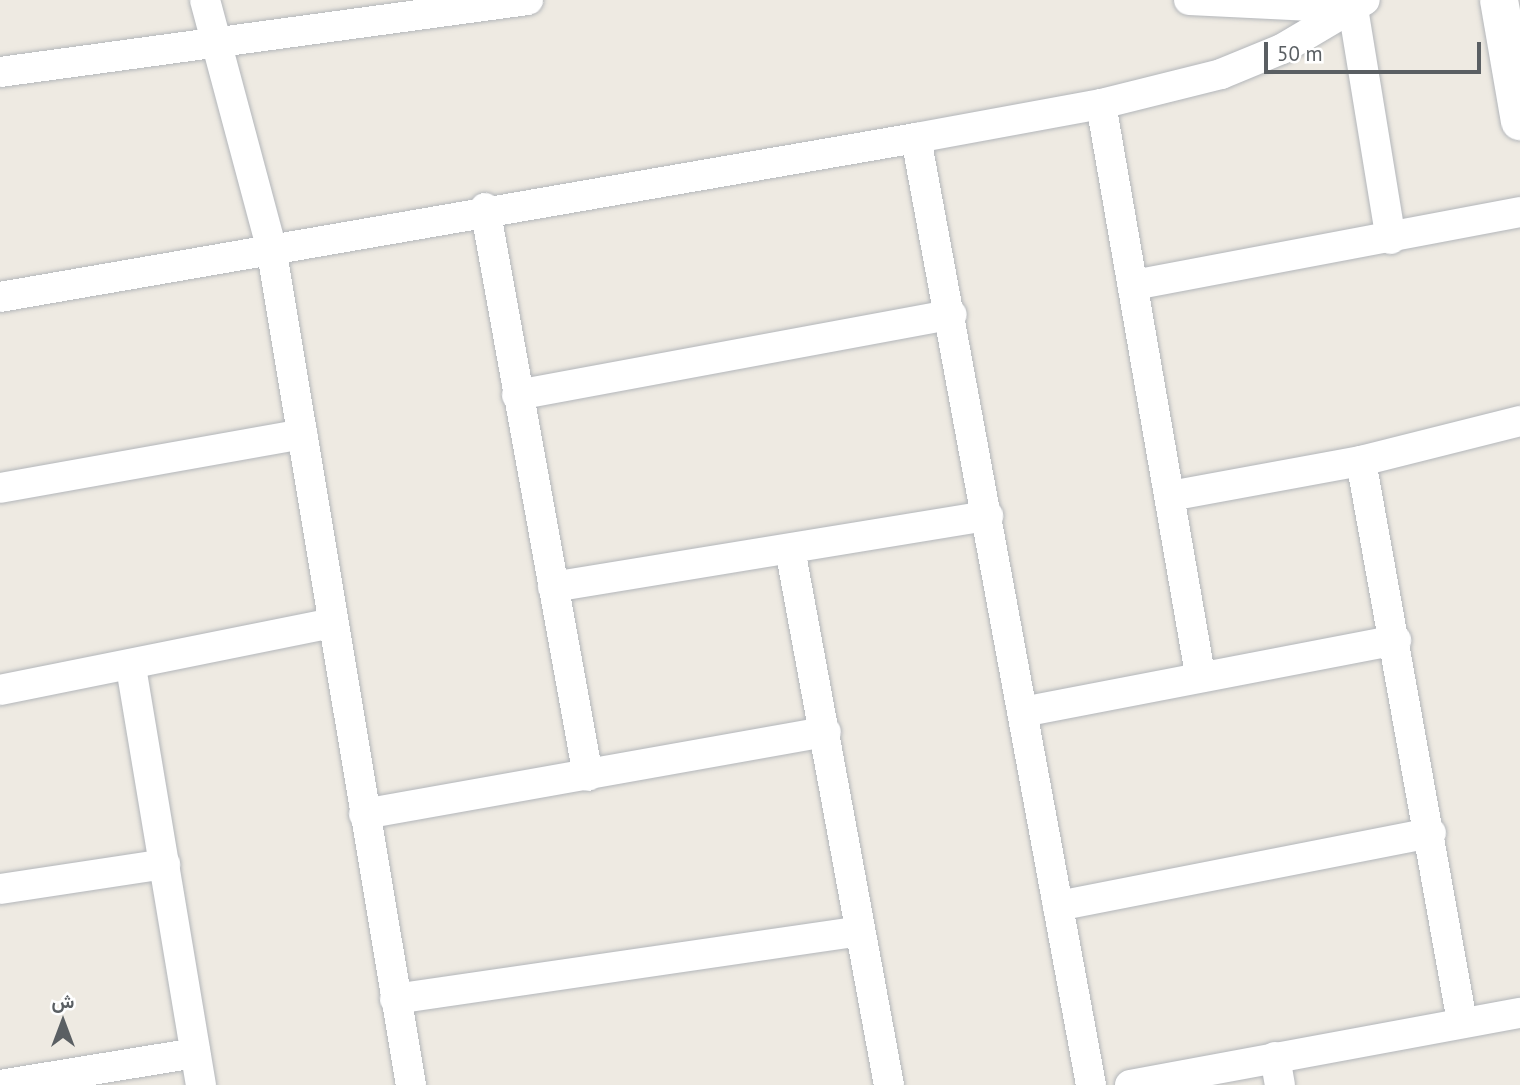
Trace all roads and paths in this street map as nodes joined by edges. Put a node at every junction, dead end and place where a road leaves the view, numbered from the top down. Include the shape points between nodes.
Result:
1 (205, 0) edge
2 (528, 0) edge
3 (1189, 0) edge
4 (1499, 0) edge
5 (1359, 4) edge
6 (212, 39) junction
7 (0, 72) edge
8 (1101, 104) junction
9 (1520, 121) edge
10 (916, 138) junction
11 (485, 208) junction
12 (1520, 212) edge
13 (1391, 239) junction
14 (271, 247) junction
15 (1134, 285) junction
16 (0, 297) edge
17 (952, 314) junction
18 (517, 395) junction
19 (1520, 421) edge
20 (302, 434) junction
21 (1361, 461) junction
22 (0, 488) edge
23 (1170, 496) junction
24 (988, 516) junction
25 (790, 549) junction
26 (553, 587) junction
27 (333, 623) junction
28 (1396, 640) junction
29 (131, 667) junction
30 (1200, 674) junction
31 (0, 690) edge
32 (1023, 712) junction
33 (826, 732) junction
34 (588, 776) junction
35 (364, 814) junction
36 (1431, 833) junction
37 (165, 864) junction
38 (0, 890) edge
39 (1058, 906) junction
40 (860, 931) junction
41 (394, 999) junction
42 (1520, 1013) edge
43 (1462, 1022) junction
44 (195, 1053) junction
45 (1278, 1071) edge
46 (0, 1085) edge
47 (201, 1085) edge
48 (411, 1085) edge
49 (889, 1085) edge
50 (1091, 1085) edge
51 (1130, 1085) edge

1 - 6 street
2 - 6 street
3 - 5 street
4 - 9 street
5 - 8 street via 1282,49 1222,74
5 - 13 street
6 - 7 street
6 - 14 street
8 - 10 street
8 - 15 street
10 - 11 street
10 - 17 street
11 - 14 street
11 - 18 street
12 - 13 street
13 - 15 street
14 - 16 street
14 - 20 street
15 - 23 street
17 - 18 street
17 - 24 street
18 - 26 street
19 - 21 street
20 - 22 street
20 - 27 street
21 - 23 street
21 - 28 street
23 - 30 street
24 - 25 street
24 - 32 street
25 - 26 street
25 - 33 street
26 - 34 street
27 - 29 street
27 - 35 street
28 - 30 street
28 - 36 street
29 - 31 street
29 - 37 street
30 - 32 street
32 - 39 street
33 - 34 street
33 - 40 street
34 - 35 street
35 - 41 street
36 - 39 street
36 - 43 street
37 - 38 street
37 - 44 street
39 - 50 street
40 - 41 street
40 - 49 street
41 - 48 street
42 - 43 street
43 - 45 street
44 - 46 street
44 - 47 street
45 - 51 street

